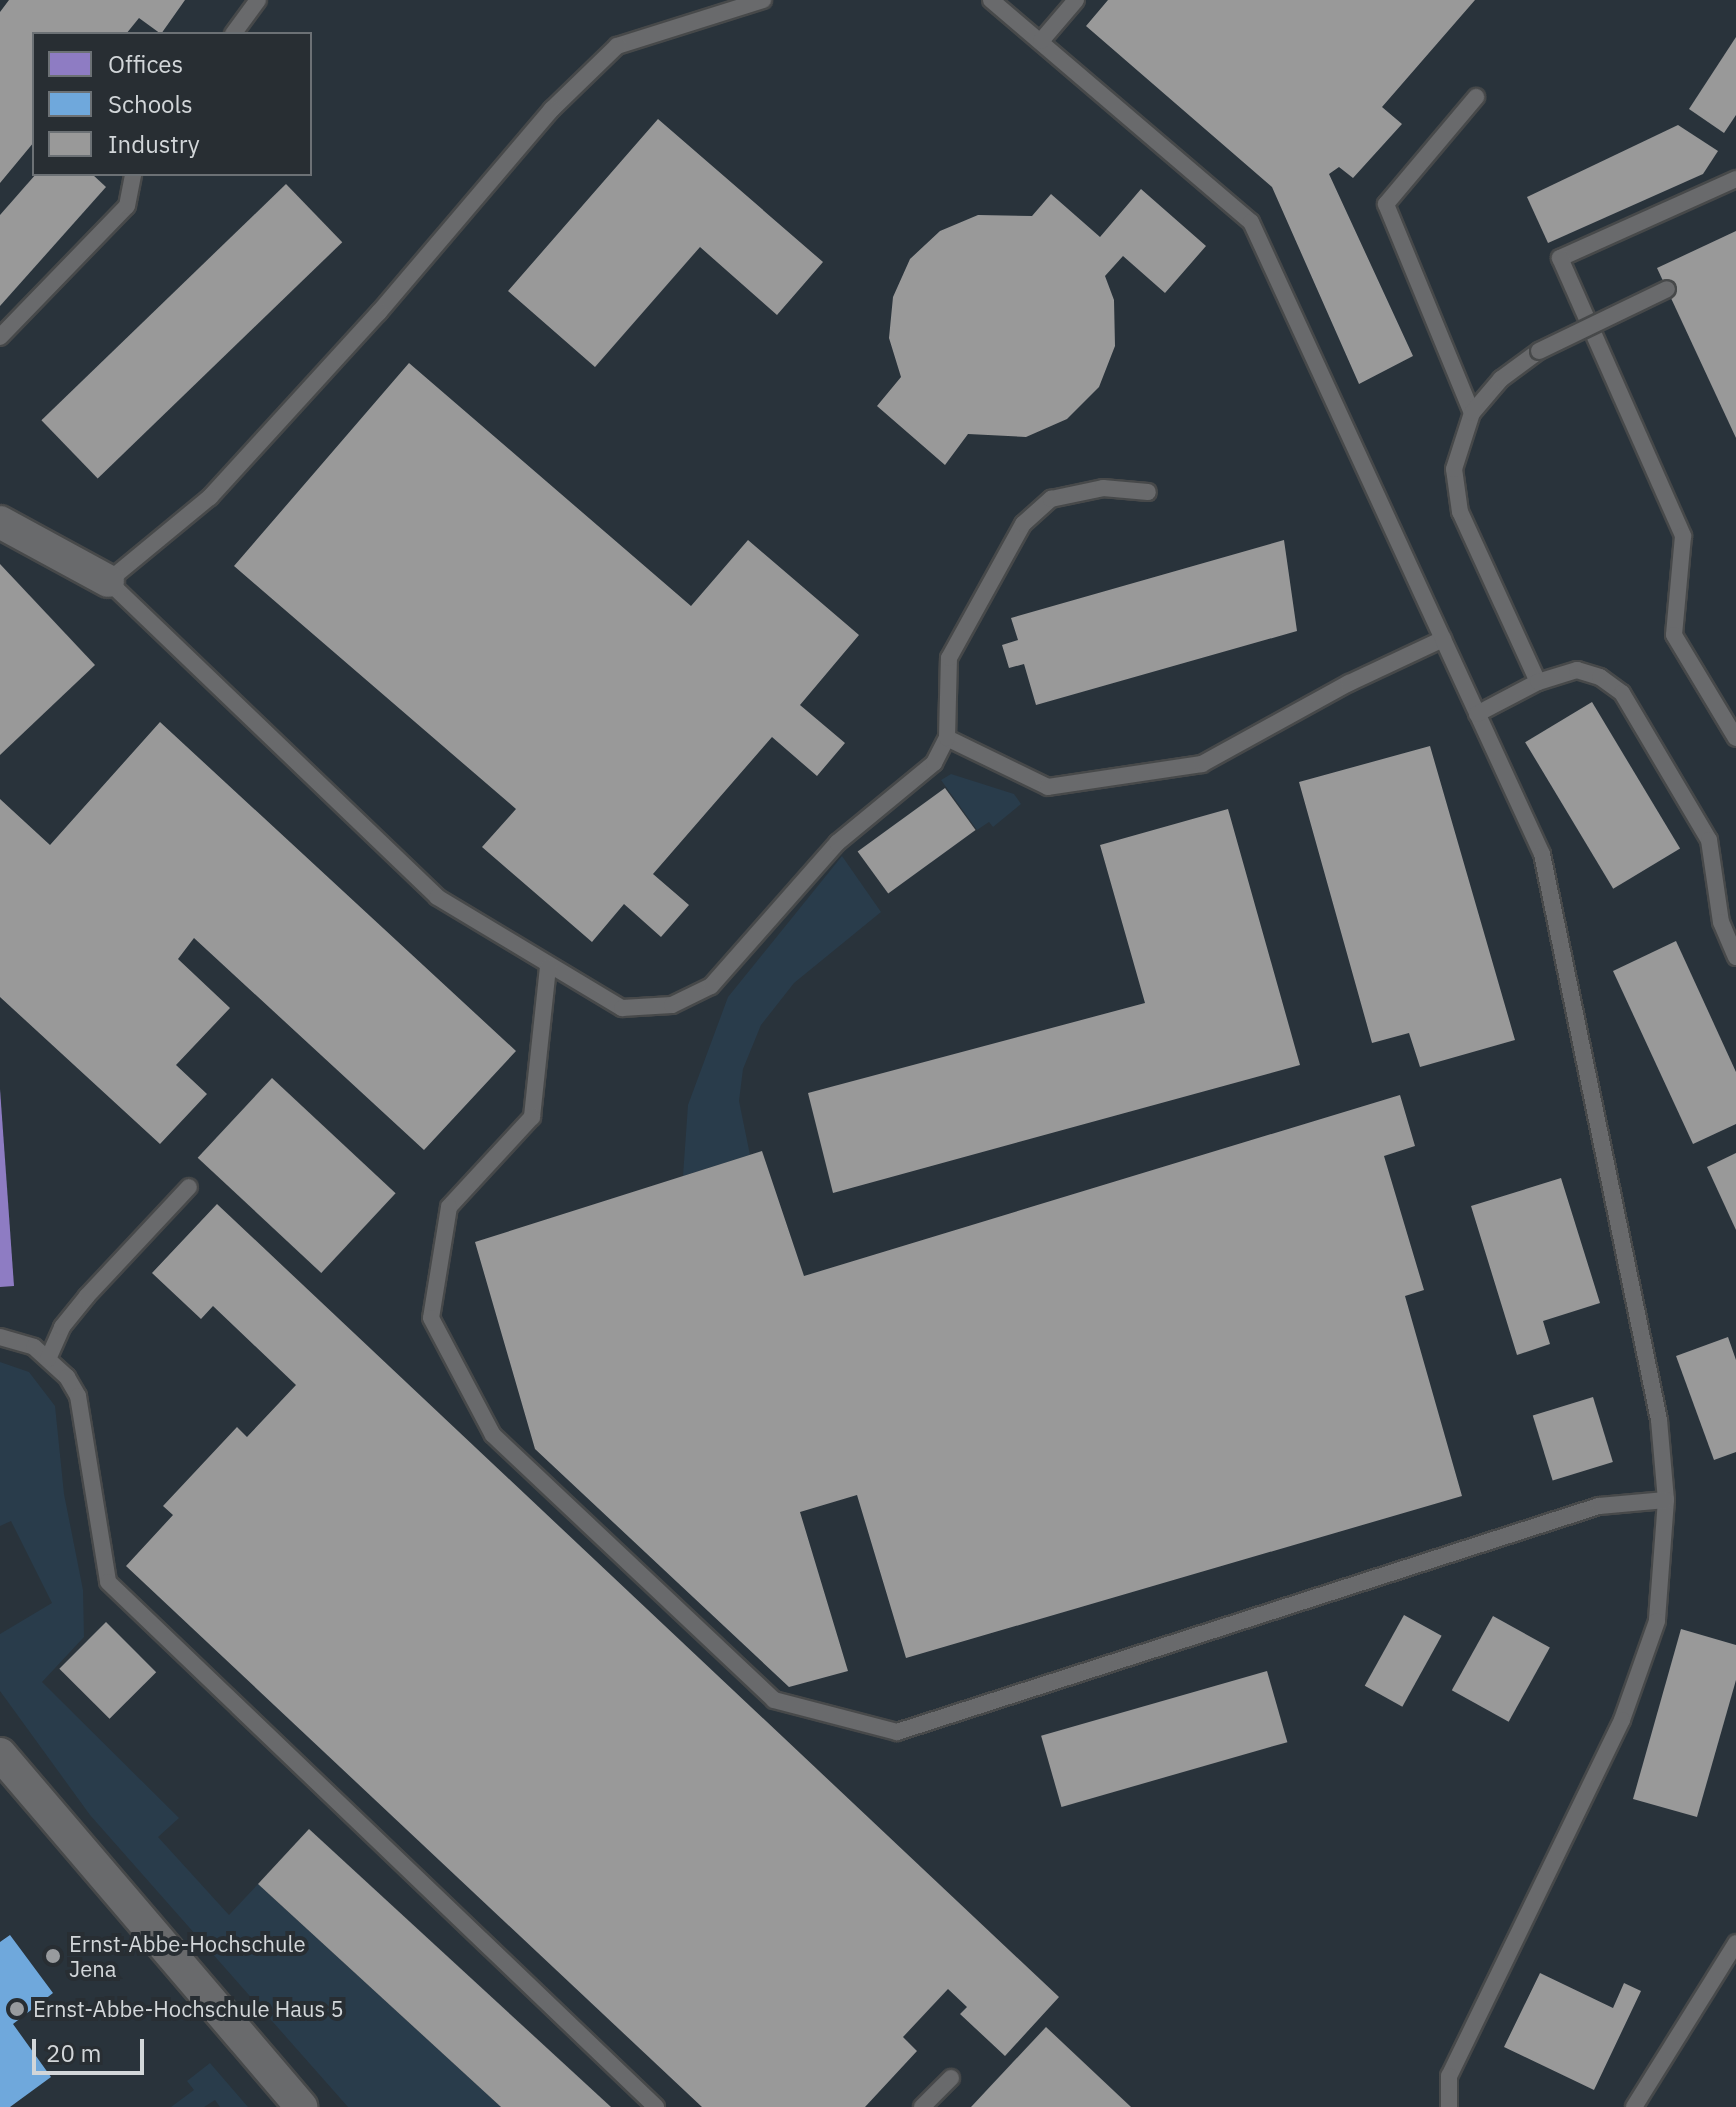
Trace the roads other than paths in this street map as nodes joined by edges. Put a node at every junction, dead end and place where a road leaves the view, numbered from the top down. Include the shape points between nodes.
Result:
1 (258, 0) edge
2 (763, 0) edge
3 (991, 0) edge
4 (1076, 0) edge
5 (234, 32) edge
6 (1041, 41) junction
7 (1476, 97) dead end
8 (133, 176) edge
9 (1736, 179) edge
10 (1667, 289) dead end
11 (0, 337) edge
12 (1472, 413) junction
13 (1148, 492) dead end
14 (0, 522) edge
15 (108, 581) junction
16 (1443, 639) junction
17 (1538, 682) junction
18 (1477, 714) junction
19 (947, 738) junction
20 (1736, 738) edge
21 (1736, 957) edge
22 (548, 967) junction
23 (189, 1187) dead end
24 (0, 1337) edge
25 (48, 1359) junction
26 (1666, 1500) junction
27 (0, 1754) edge
28 (1736, 1943) edge
29 (951, 2078) dead end
30 (301, 2107) edge
31 (656, 2107) edge
32 (922, 2107) edge
33 (1449, 2107) edge
34 (1634, 2107) edge

1 - 5 lane
2 - 15 lane via 617,46 552,109 379,312 210,497
3 - 6 lane
4 - 6 lane
6 - 16 lane via 1251,222
7 - 12 lane via 1386,204
8 - 11 lane via 127,206
9 - 20 lane via 1560,258 1683,536 1674,635
10 - 12 lane, bridge via 1539,351 1501,379
12 - 17 lane via 1454,469 1460,512
13 - 19 lane via 1103,488 1051,499 1023,524 949,658
14 - 15 street
15 - 22 lane via 437,897
16 - 18 lane
16 - 19 lane via 1349,683 1202,764 1048,787
17 - 18 lane
17 - 21 lane via 1577,670 1600,677 1622,693 1709,840 1721,922
18 - 26 lane via 1542,854 1659,1420
19 - 22 lane via 934,763 837,843 711,986 672,1005 622,1008
22 - 26 lane via 532,1117 449,1207 431,1318 493,1435 774,1700 897,1732 1599,1506
23 - 25 lane via 87,1296 62,1327
24 - 25 lane via 16,1338
25 - 31 lane via 67,1377 84,1415 108,1582
26 - 33 lane via 1657,1621 1622,1720 1449,2076
27 - 30 street
28 - 34 lane
29 - 32 lane

